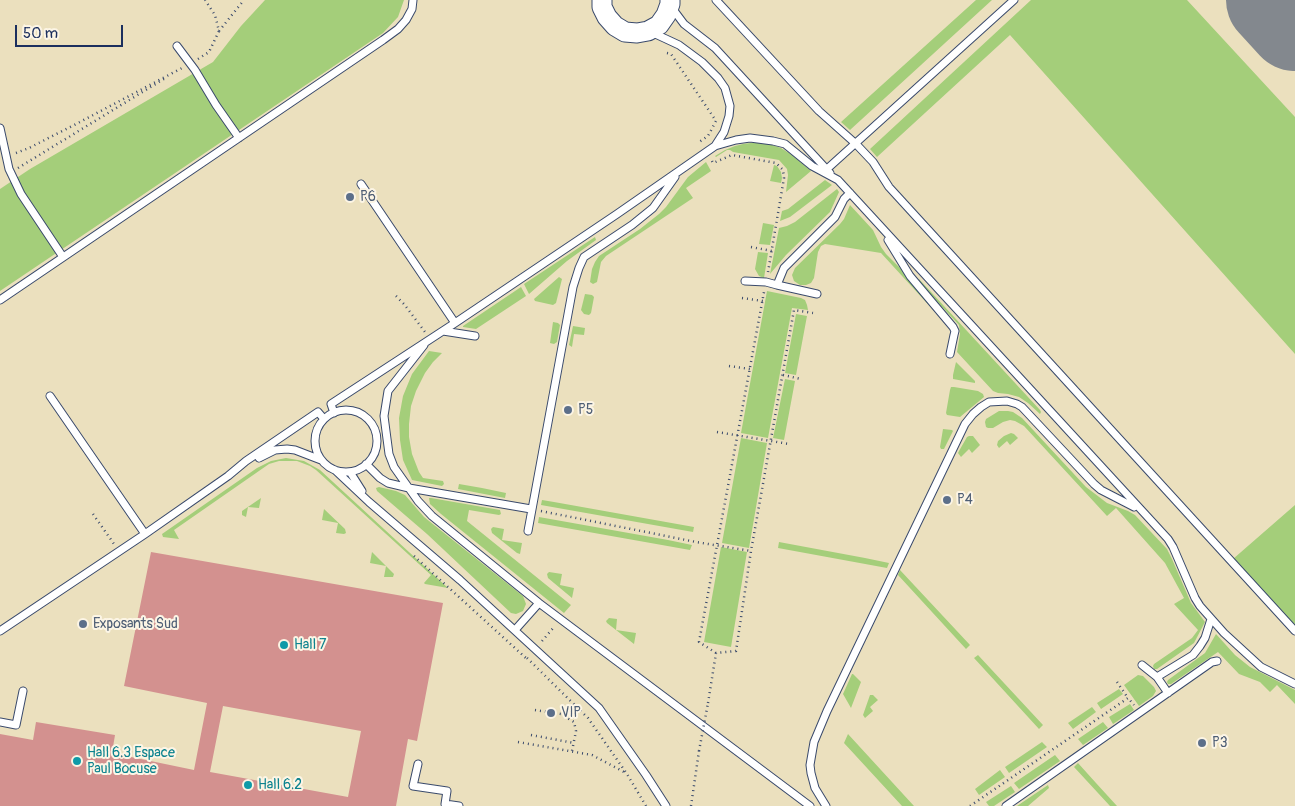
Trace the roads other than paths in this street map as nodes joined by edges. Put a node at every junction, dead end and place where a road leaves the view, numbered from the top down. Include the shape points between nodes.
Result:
1 (413, 0) edge
2 (602, 0) edge
3 (716, 0) edge
4 (1014, 0) edge
5 (670, 2) edge
6 (648, 31) junction
7 (177, 46) dead end
8 (0, 128) edge
9 (239, 138) junction
10 (856, 144) junction
11 (715, 146) junction
12 (827, 169) junction
13 (678, 172) junction
14 (838, 180) junction
15 (361, 184) dead end
16 (850, 193) junction
17 (878, 224) junction
18 (63, 257) junction
19 (745, 281) dead end
20 (777, 284) junction
21 (817, 294) dead end
22 (0, 300) edge
23 (455, 323) junction
24 (443, 331) junction
25 (475, 336) dead end
26 (429, 339) junction
27 (950, 354) dead end
28 (50, 396) dead end
29 (331, 404) junction
30 (318, 412) junction
31 (334, 413) junction
32 (324, 419) junction
33 (321, 460) junction
34 (366, 464) junction
35 (335, 470) junction
36 (350, 472) junction
37 (228, 476) junction
38 (408, 488) junction
39 (369, 502) junction
40 (531, 510) junction
41 (1139, 510) junction
42 (528, 530) dead end
43 (145, 534) junction
44 (539, 603) junction
45 (1211, 619) junction
46 (515, 630) junction
47 (0, 631) edge
48 (1295, 631) edge
49 (1217, 661) dead end
50 (1142, 665) dead end
51 (1157, 677) junction
52 (1295, 684) edge
53 (23, 691) dead end
54 (1168, 693) junction
55 (0, 722) edge
56 (418, 764) dead end
57 (458, 806) edge
58 (666, 806) edge
59 (810, 806) edge
60 (826, 806) edge
61 (1006, 806) edge

1 - 9 lane via 412,9 398,29
2 - 6 street via 602,7 615,26 625,32
3 - 10 lane via 820,111
4 - 10 lane
5 - 6 street via 666,16
5 - 12 lane via 684,24 715,48
6 - 11 lane via 679,45 702,62 725,88 729,116
7 - 9 lane
8 - 18 lane via 11,172 21,194
9 - 18 lane
10 - 12 lane
10 - 48 lane via 873,162 895,195
11 - 13 lane
11 - 14 lane via 750,138 785,144 812,166
12 - 14 lane
13 - 23 lane
13 - 40 lane via 653,208 584,257 579,268
14 - 16 lane
15 - 23 lane
16 - 17 lane
16 - 20 lane via 836,218 784,268
17 - 27 lane via 910,276 954,327
17 - 41 lane
18 - 22 lane
19 - 20 lane
20 - 21 lane
23 - 24 lane
24 - 25 lane
24 - 26 lane
26 - 29 lane
26 - 38 lane via 388,391 384,416 389,454
28 - 43 lane
29 - 30 lane
29 - 31 lane
30 - 32 lane
30 - 37 lane
31 - 32 lane
31 - 34 lane via 353,411 369,421 377,438 376,448
32 - 33 lane via 315,443
33 - 35 lane
33 - 37 lane via 295,450 275,450
34 - 36 lane
34 - 38 lane via 388,483
35 - 36 lane
35 - 39 lane
36 - 39 lane
37 - 43 lane
38 - 40 lane
38 - 44 lane via 432,516
39 - 46 lane
40 - 42 lane
41 - 45 lane via 1168,539 1195,598
41 - 60 lane via 1094,484 1018,404 989,402 973,414 965,424 814,742 811,773
43 - 47 lane
44 - 46 lane
44 - 59 lane
45 - 51 lane via 1205,638 1192,655
45 - 52 lane via 1261,667
46 - 58 lane via 600,708
49 - 54 lane
50 - 51 lane
51 - 54 lane
53 - 55 lane via 16,725
54 - 61 lane
56 - 57 lane via 413,786 447,791 445,804

